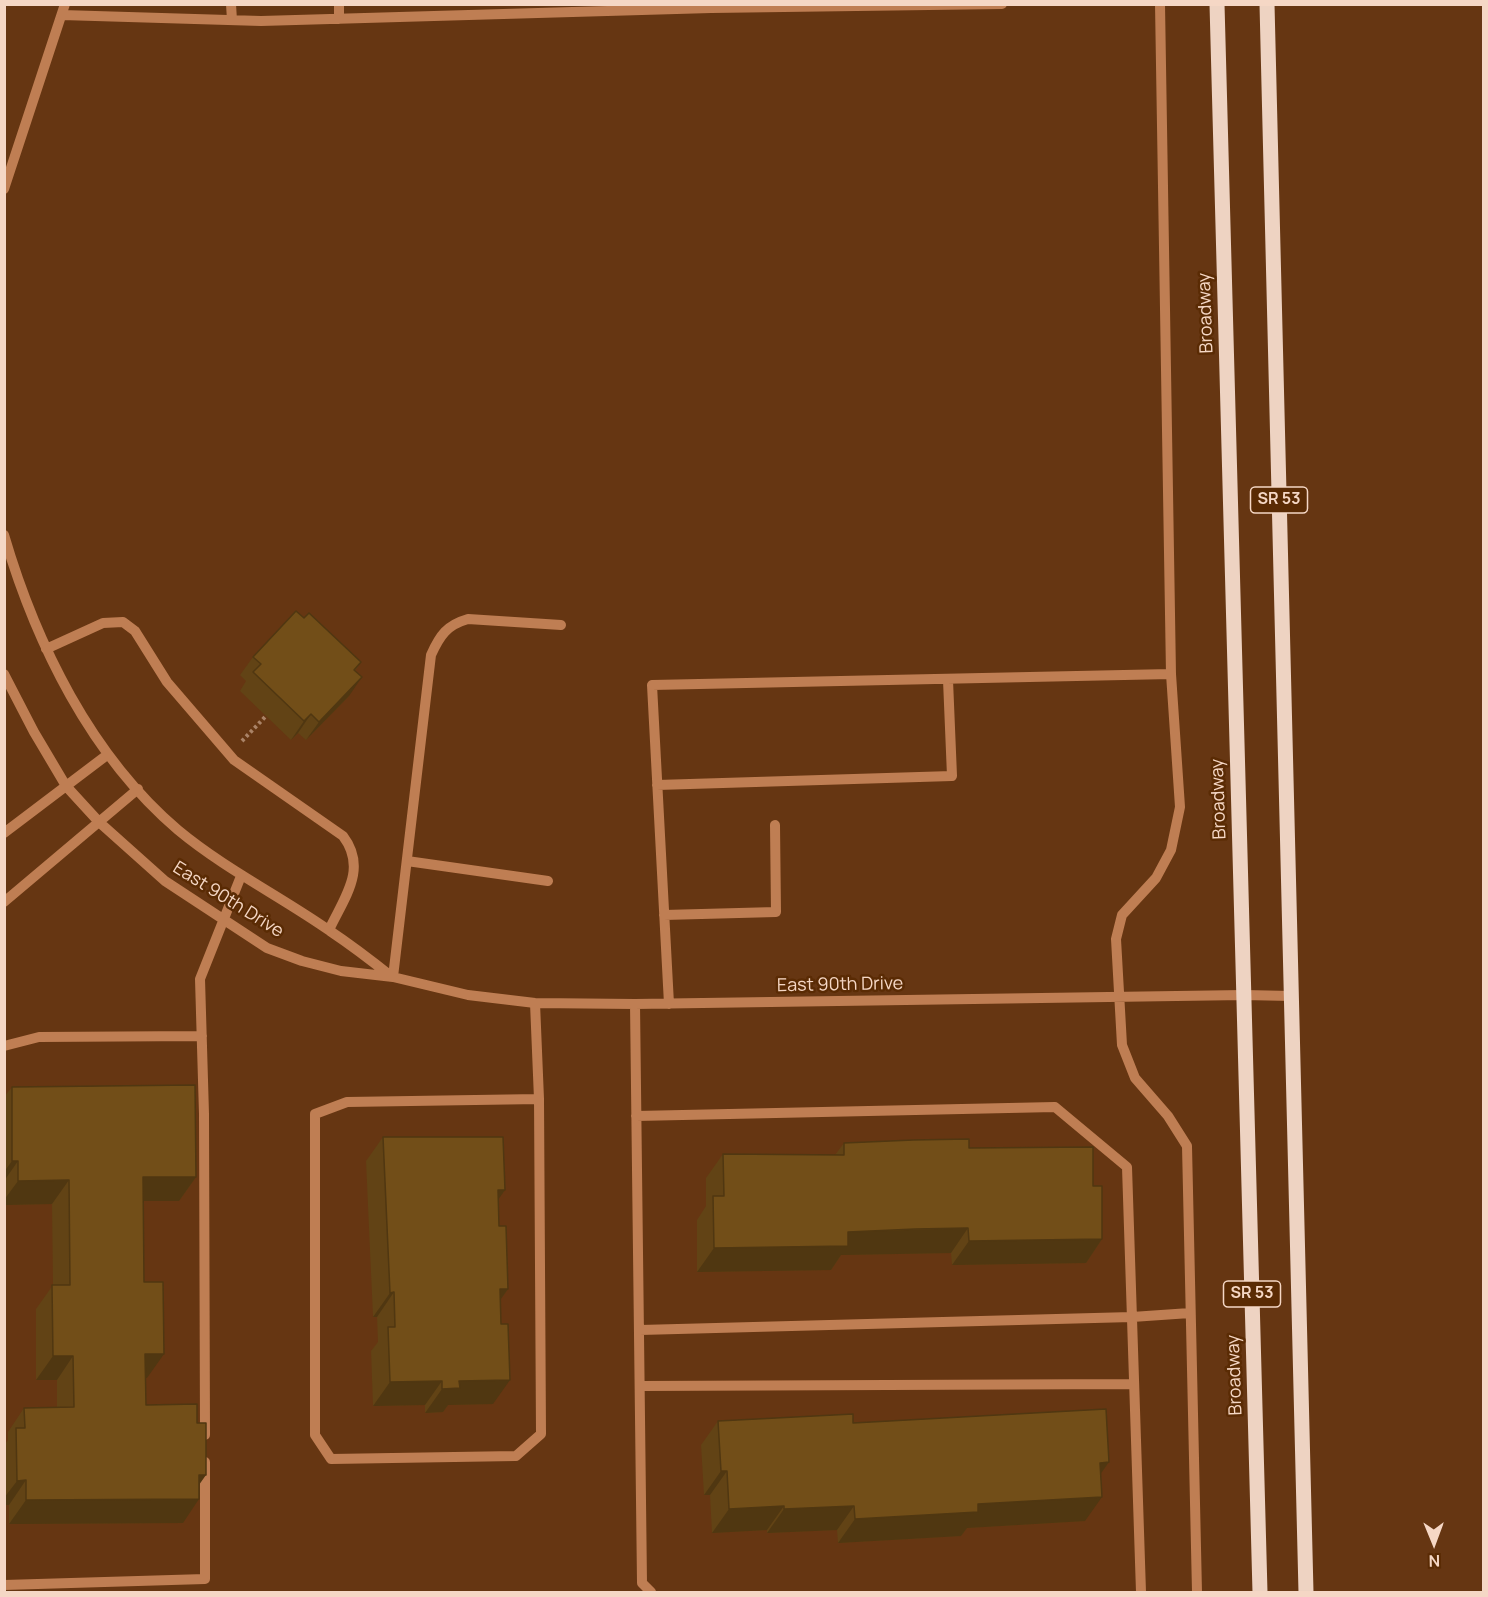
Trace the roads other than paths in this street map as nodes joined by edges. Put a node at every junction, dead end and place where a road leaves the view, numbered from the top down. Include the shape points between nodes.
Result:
1 (231, 4) edge
2 (339, 4) edge
3 (1002, 4) edge
4 (1160, 4) edge
5 (1217, 4) edge
6 (1267, 4) edge
7 (63, 10) edge
8 (339, 19) junction
9 (232, 20) junction
10 (4, 189) edge
11 (4, 536) edge
12 (561, 625) dead end
13 (46, 649) junction
14 (4, 674) edge
15 (1171, 674) junction
16 (948, 680) junction
17 (107, 755) junction
18 (657, 785) junction
19 (66, 786) junction
20 (138, 789) junction
21 (99, 822) junction
22 (775, 825) dead end
23 (4, 833) edge
24 (407, 861) junction
25 (241, 876) junction
26 (548, 881) dead end
27 (4, 902) edge
28 (664, 915) junction
29 (223, 920) junction
30 (329, 930) junction
31 (393, 977) junction
32 (1244, 995) junction
33 (1291, 996) junction
34 (1119, 997) junction
35 (535, 1003) junction
36 (635, 1004) junction
37 (669, 1004) junction
38 (202, 1036) junction
39 (4, 1046) edge
40 (539, 1099) junction
41 (636, 1116) junction
42 (1190, 1313) junction
43 (1132, 1317) junction
44 (640, 1330) junction
45 (1134, 1384) junction
46 (641, 1386) junction
47 (4, 1585) edge
48 (651, 1593) edge
49 (1141, 1593) edge
50 (1197, 1593) edge
51 (1260, 1593) edge
52 (1306, 1593) edge

1 - 9 street
2 - 8 street
3 - 8 street
4 - 15 street
5 - 32 main road, Broadway / SR 53
6 - 33 main road, SR 53
7 - 9 street
7 - 10 street
8 - 9 street
11 - 13 street, East 90th Drive
12 - 24 street via 468,619 453,623 440,635 431,655
13 - 17 street, East 90th Drive
13 - 30 street via 103,623 123,622 135,631 167,682 230,754 343,836 353,850 355,866 352,882
14 - 19 street, East 90th Drive
15 - 16 street
15 - 34 street via 1180,807 1171,850 1156,878 1122,915 1116,939
16 - 18 street via 952,776
16 - 18 street via 652,685
17 - 19 street
17 - 20 street, East 90th Drive
18 - 28 street
19 - 21 street, East 90th Drive
19 - 23 street
20 - 21 street
20 - 25 street, East 90th Drive via 178,829
21 - 27 street
21 - 29 street, East 90th Drive via 165,881
22 - 28 street via 776,912
24 - 26 street
24 - 31 street
25 - 29 street
25 - 30 street, East 90th Drive
28 - 37 street
29 - 31 street, East 90th Drive via 267,948 302,961 341,971
29 - 38 street via 200,979
30 - 31 street, East 90th Drive
31 - 35 street, East 90th Drive via 468,995
32 - 33 street, East 90th Drive
32 - 34 street, East 90th Drive
32 - 51 main road, Broadway / SR 53
33 - 52 main road, SR 53
34 - 37 street, East 90th Drive
34 - 42 street via 1122,1045 1135,1078 1168,1116 1187,1146
35 - 36 street, East 90th Drive
35 - 40 street
36 - 37 street, East 90th Drive
36 - 41 street
38 - 39 street via 39,1037
38 - 47 street via 205,1579
40 - 40 street via 541,1434 516,1456 331,1459 315,1435 315,1114 347,1102
41 - 43 street via 1055,1107 1127,1167
41 - 44 street
42 - 43 street
42 - 50 street
43 - 44 street
43 - 45 street
44 - 46 street
45 - 46 street
45 - 49 street
46 - 48 street via 642,1583

